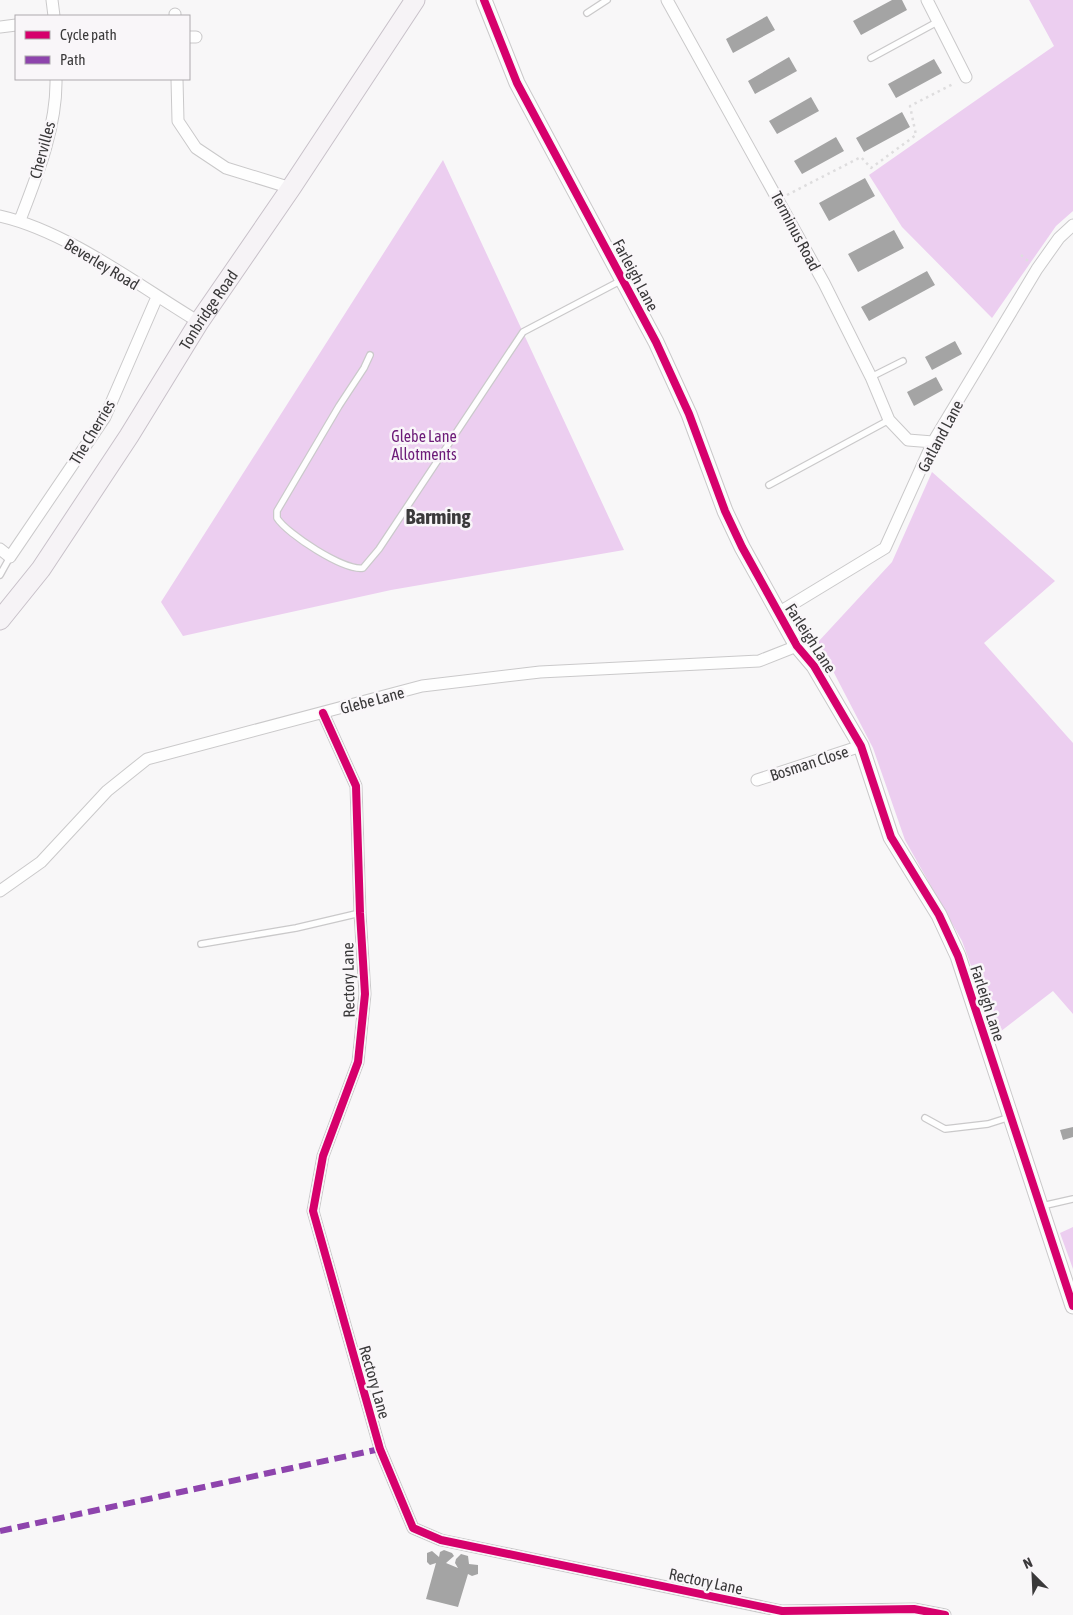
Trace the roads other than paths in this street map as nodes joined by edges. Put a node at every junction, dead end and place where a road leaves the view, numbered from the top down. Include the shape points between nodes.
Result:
1 (52, 0) edge
2 (415, 0) edge
3 (484, 0) edge
4 (607, 0) edge
5 (927, 0) edge
6 (671, 1) edge
7 (587, 13) dead end
8 (54, 15) edge
9 (939, 20) junction
10 (15, 24) edge
11 (0, 28) edge
12 (871, 58) dead end
13 (966, 78) road end
14 (56, 80) edge
15 (177, 80) edge
16 (292, 188) junction
17 (0, 216) edge
18 (20, 220) junction
19 (1073, 225) edge
20 (624, 279) junction
21 (157, 297) junction
22 (199, 322) junction
23 (370, 355) dead end
24 (903, 360) dead end
25 (871, 377) junction
26 (889, 420) junction
27 (934, 442) junction
28 (769, 485) dead end
29 (0, 549) edge
30 (10, 558) junction
31 (0, 575) edge
32 (778, 614) junction
33 (0, 620) edge
34 (797, 646) junction
35 (323, 713) junction
36 (861, 746) junction
37 (757, 780) dead end
38 (0, 891) edge
39 (360, 914) junction
40 (201, 944) dead end
41 (1010, 1117) junction
42 (925, 1118) dead end
43 (1073, 1199) edge
44 (1040, 1207) junction
45 (1073, 1306) edge
46 (945, 1615) edge

1 - 8 street
2 - 16 main road, Tonbridge Road
3 - 20 street, Farleigh Lane via 517,83
4 - 7 lane
5 - 9 street
6 - 25 street, Terminus Road
9 - 12 lane
9 - 13 street
10 - 11 street
14 - 18 street, Chervilles via 56,95 42,160
15 - 16 street via 178,121 196,148 226,168
16 - 22 main road, Tonbridge Road
17 - 18 street, Beverley Road
18 - 21 street, Beverley Road via 68,242
19 - 27 street, Gatland Lane via 1059,238 1037,269
20 - 23 lane via 523,332 379,549 363,568 357,569 336,561 288,530 277,518 278,511
20 - 32 street, Farleigh Lane via 689,414 729,520
21 - 22 street, Beverley Road
21 - 30 street, The Cherries via 105,418
22 - 33 main road, Tonbridge Road via 129,436 46,561
24 - 25 lane
25 - 26 street, Terminus Road
26 - 27 street, Terminus Road via 908,440
26 - 28 lane
27 - 32 street, Gatland Lane via 886,548
29 - 30 street
30 - 31 lane
32 - 34 street, Farleigh Lane
34 - 35 street, Glebe Lane via 759,661 540,672 422,686
34 - 36 street, Farleigh Lane via 814,666
35 - 38 street, Glebe Lane via 147,759 107,791 41,862
35 - 39 street, Rectory Lane via 356,786
36 - 37 street, Bosman Close
36 - 41 street, Farleigh Lane via 891,837 939,915 958,956
39 - 40 lane
39 - 46 street, Rectory Lane via 365,994 358,1062 323,1156 313,1211 380,1449 413,1528 441,1540 782,1611 914,1608
41 - 42 lane via 988,1124 945,1128
41 - 44 street, Farleigh Lane
43 - 44 lane
44 - 45 street, Farleigh Lane

